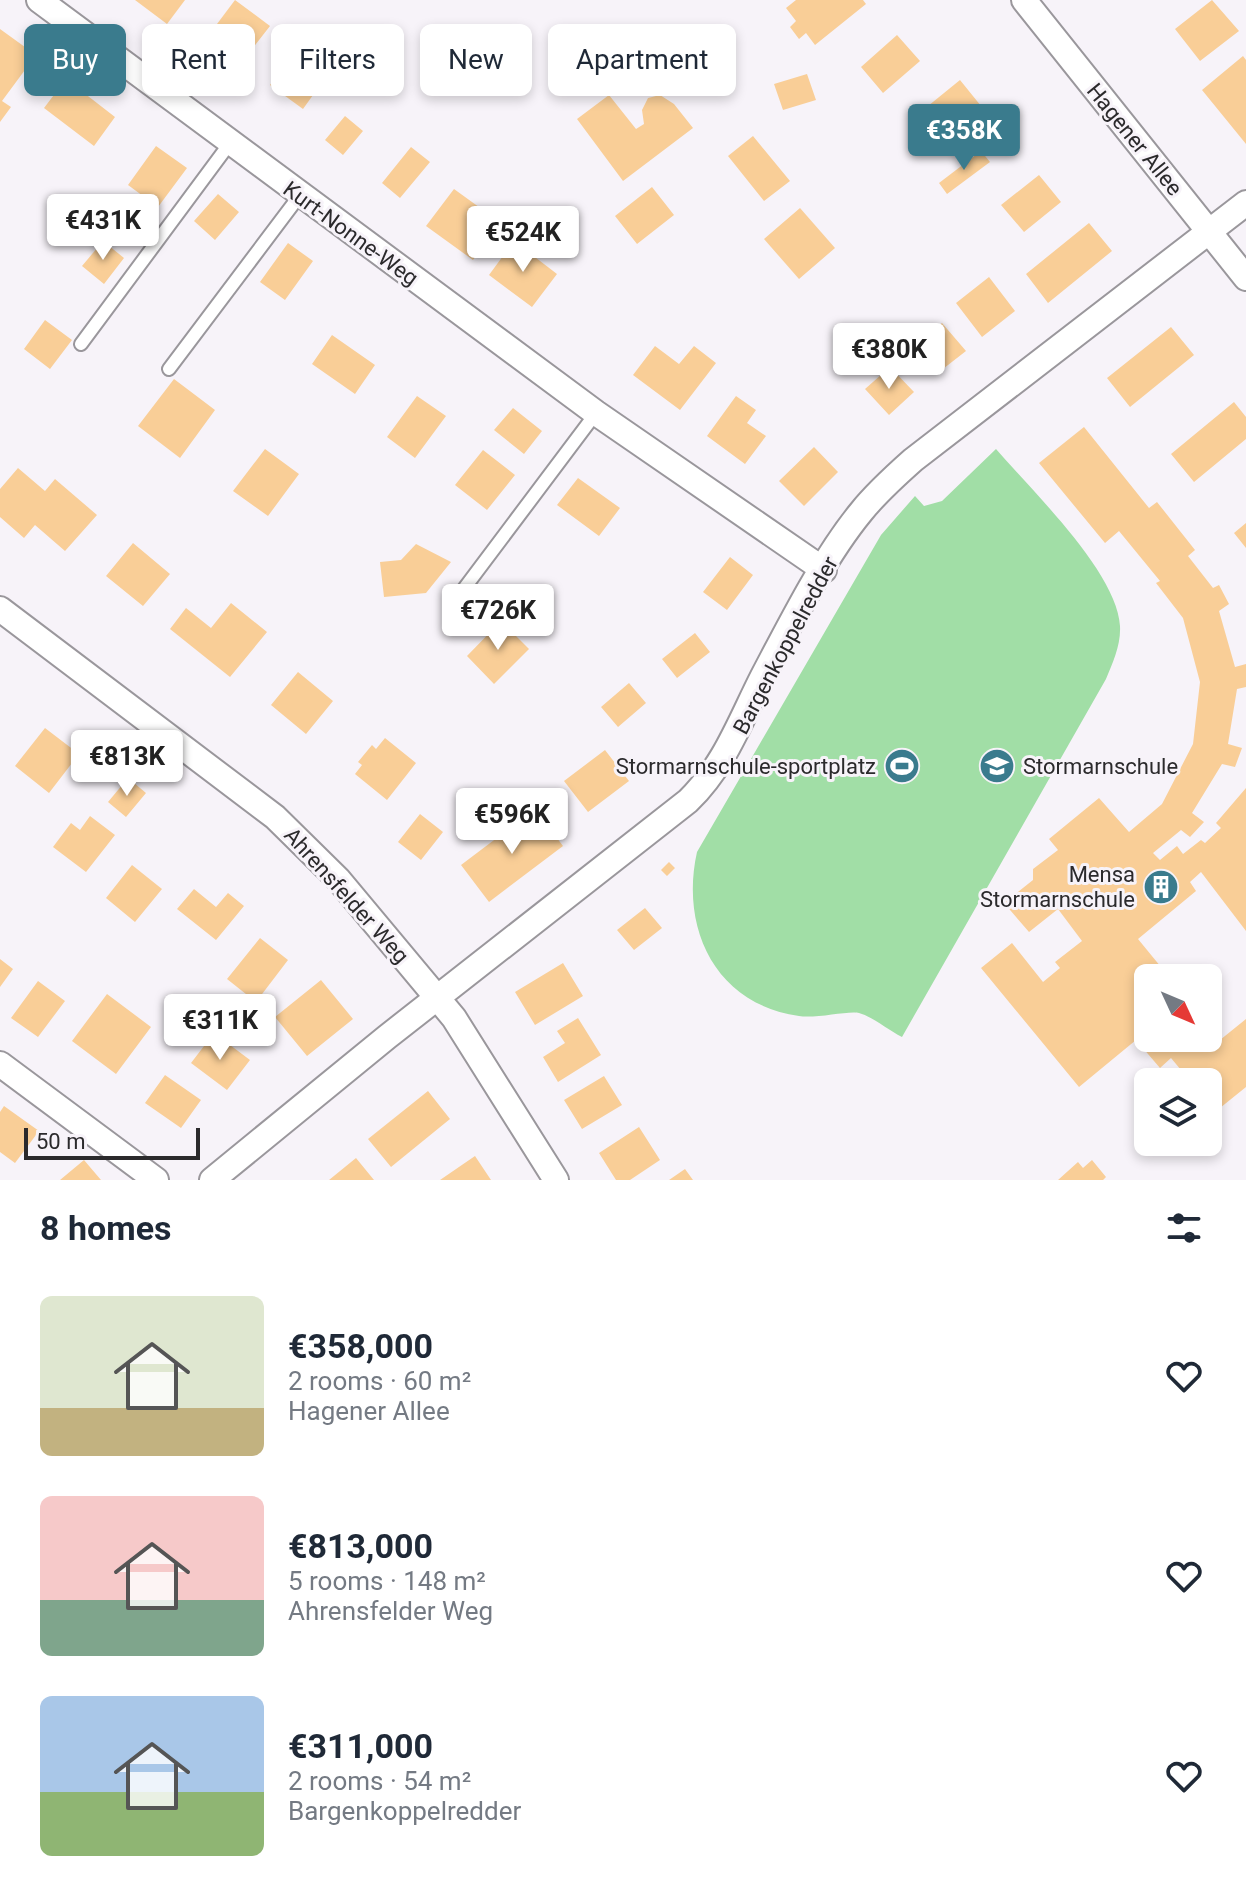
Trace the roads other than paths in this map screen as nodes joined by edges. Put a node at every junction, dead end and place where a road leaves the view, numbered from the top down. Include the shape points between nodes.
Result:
1 (39, 0) edge
2 (1024, 0) edge
3 (230, 143) junction
4 (300, 195) junction
5 (1246, 203) edge
6 (1209, 232) junction
7 (1246, 278) edge
8 (81, 344) dead end
9 (169, 369) dead end
10 (596, 413) junction
11 (824, 570) junction
12 (451, 606) dead end
13 (0, 609) edge
14 (437, 998) junction
15 (0, 1064) edge
16 (156, 1180) edge
17 (212, 1180) edge
18 (556, 1180) edge

1 - 3 street, Kurt-Nonne-Weg
2 - 6 street, Hagener Allee
3 - 4 street, Kurt-Nonne-Weg
3 - 8 lane
4 - 9 lane
4 - 10 street, Kurt-Nonne-Weg
5 - 6 street, Bargenkoppelredder
6 - 7 street, Hagener Allee
6 - 11 street, Bargenkoppelredder via 913,460 860,513
10 - 11 street, Kurt-Nonne-Weg
10 - 12 lane
11 - 14 street, Bargenkoppelredder via 709,781
13 - 14 street, Ahrensfelder Weg via 275,817 338,879
14 - 17 street, Bargenkoppelredder
14 - 18 street, Ahrensfelder Weg
15 - 16 street

